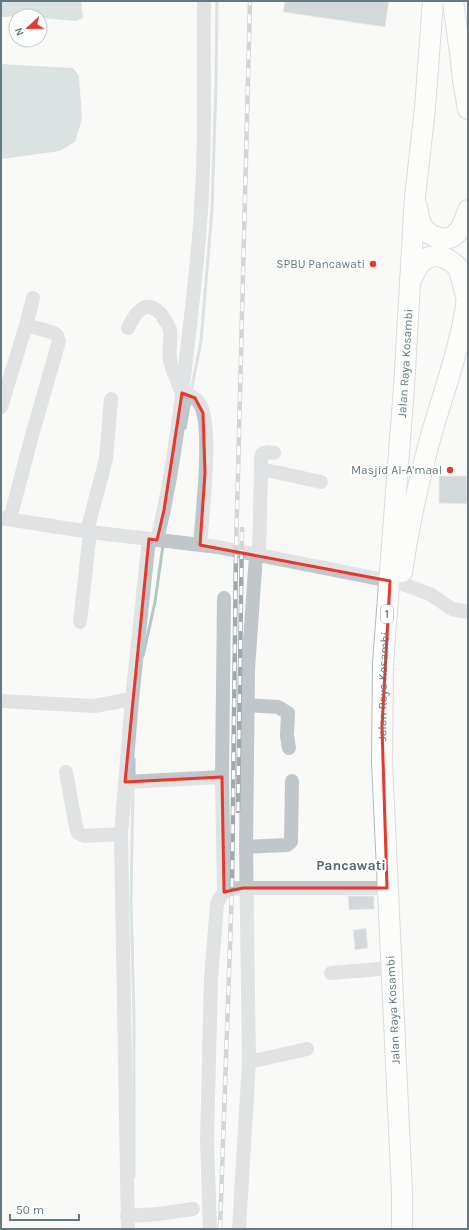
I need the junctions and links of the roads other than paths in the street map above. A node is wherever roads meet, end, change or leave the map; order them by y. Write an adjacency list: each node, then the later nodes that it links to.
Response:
1 (204, 1): 13 (street)
2 (433, 1): 5 (highway, Jalan Raya Kosambi / 1)
3 (453, 1): 4 (highway)
4 (468, 109)
5 (415, 197): 6 (highway); 7 (highway, Jalan Raya Kosambi / 1)
6 (468, 210)
7 (410, 282): 8 (highway); 26 (highway, Jalan Raya Kosambi / 1)
8 (468, 295): 26 (highway, Jalan Raya Kosambi / 1)
9 (33, 298): 10 (street)
10 (26, 324): 14 (street); 21 (street)
11 (128, 328): 12 (street)
12 (170, 341): 13 (street); 15 (street)
13 (188, 348): 15 (street)
14 (4, 390): 17 (street)
15 (188, 395): 23 (street); 24 (street)
16 (111, 399): 22 (street)
17 (1, 407)
18 (274, 453): 19 (street)
19 (261, 471): 20 (street); 25 (street)
20 (321, 482)
21 (6, 519): 22 (street)
22 (88, 531): 23 (street); 29 (street)
23 (156, 540): 24 (street); 30 (street)
24 (200, 545): 25 (street)
25 (258, 555): 26 (street); 32 (street)
26 (395, 582): 28 (street); 41 (highway, Jalan Raya Kosambi / 1); 43 (highway, Jalan Raya Kosambi / 1)
27 (224, 598): 35 (street)
28 (468, 612)
29 (80, 622)
30 (132, 699): 31 (street); 37 (street)
31 (1, 701)
32 (247, 705): 33 (street); 39 (street)
33 (289, 748)
34 (66, 772): 38 (street)
35 (222, 778): 37 (street); 42 (street)
36 (292, 781): 39 (street)
37 (132, 782): 38 (street)
38 (121, 834): 48 (street)
39 (246, 847): 40 (street)
40 (246, 888): 41 (street); 42 (street); 46 (street)
41 (387, 888): 43 (highway, Jalan Raya Kosambi / 1)
42 (224, 892): 49 (street)
43 (395, 960): 44 (street); 51 (highway, Jalan Raya Kosambi / 1); 52 (highway, Jalan Raya Kosambi / 1)
44 (332, 973)
45 (307, 1050): 46 (street)
46 (248, 1062): 50 (street)
47 (193, 1209): 48 (street)
48 (132, 1219)
49 (210, 1229)
50 (239, 1229)
51 (402, 1229)
52 (415, 1229)

